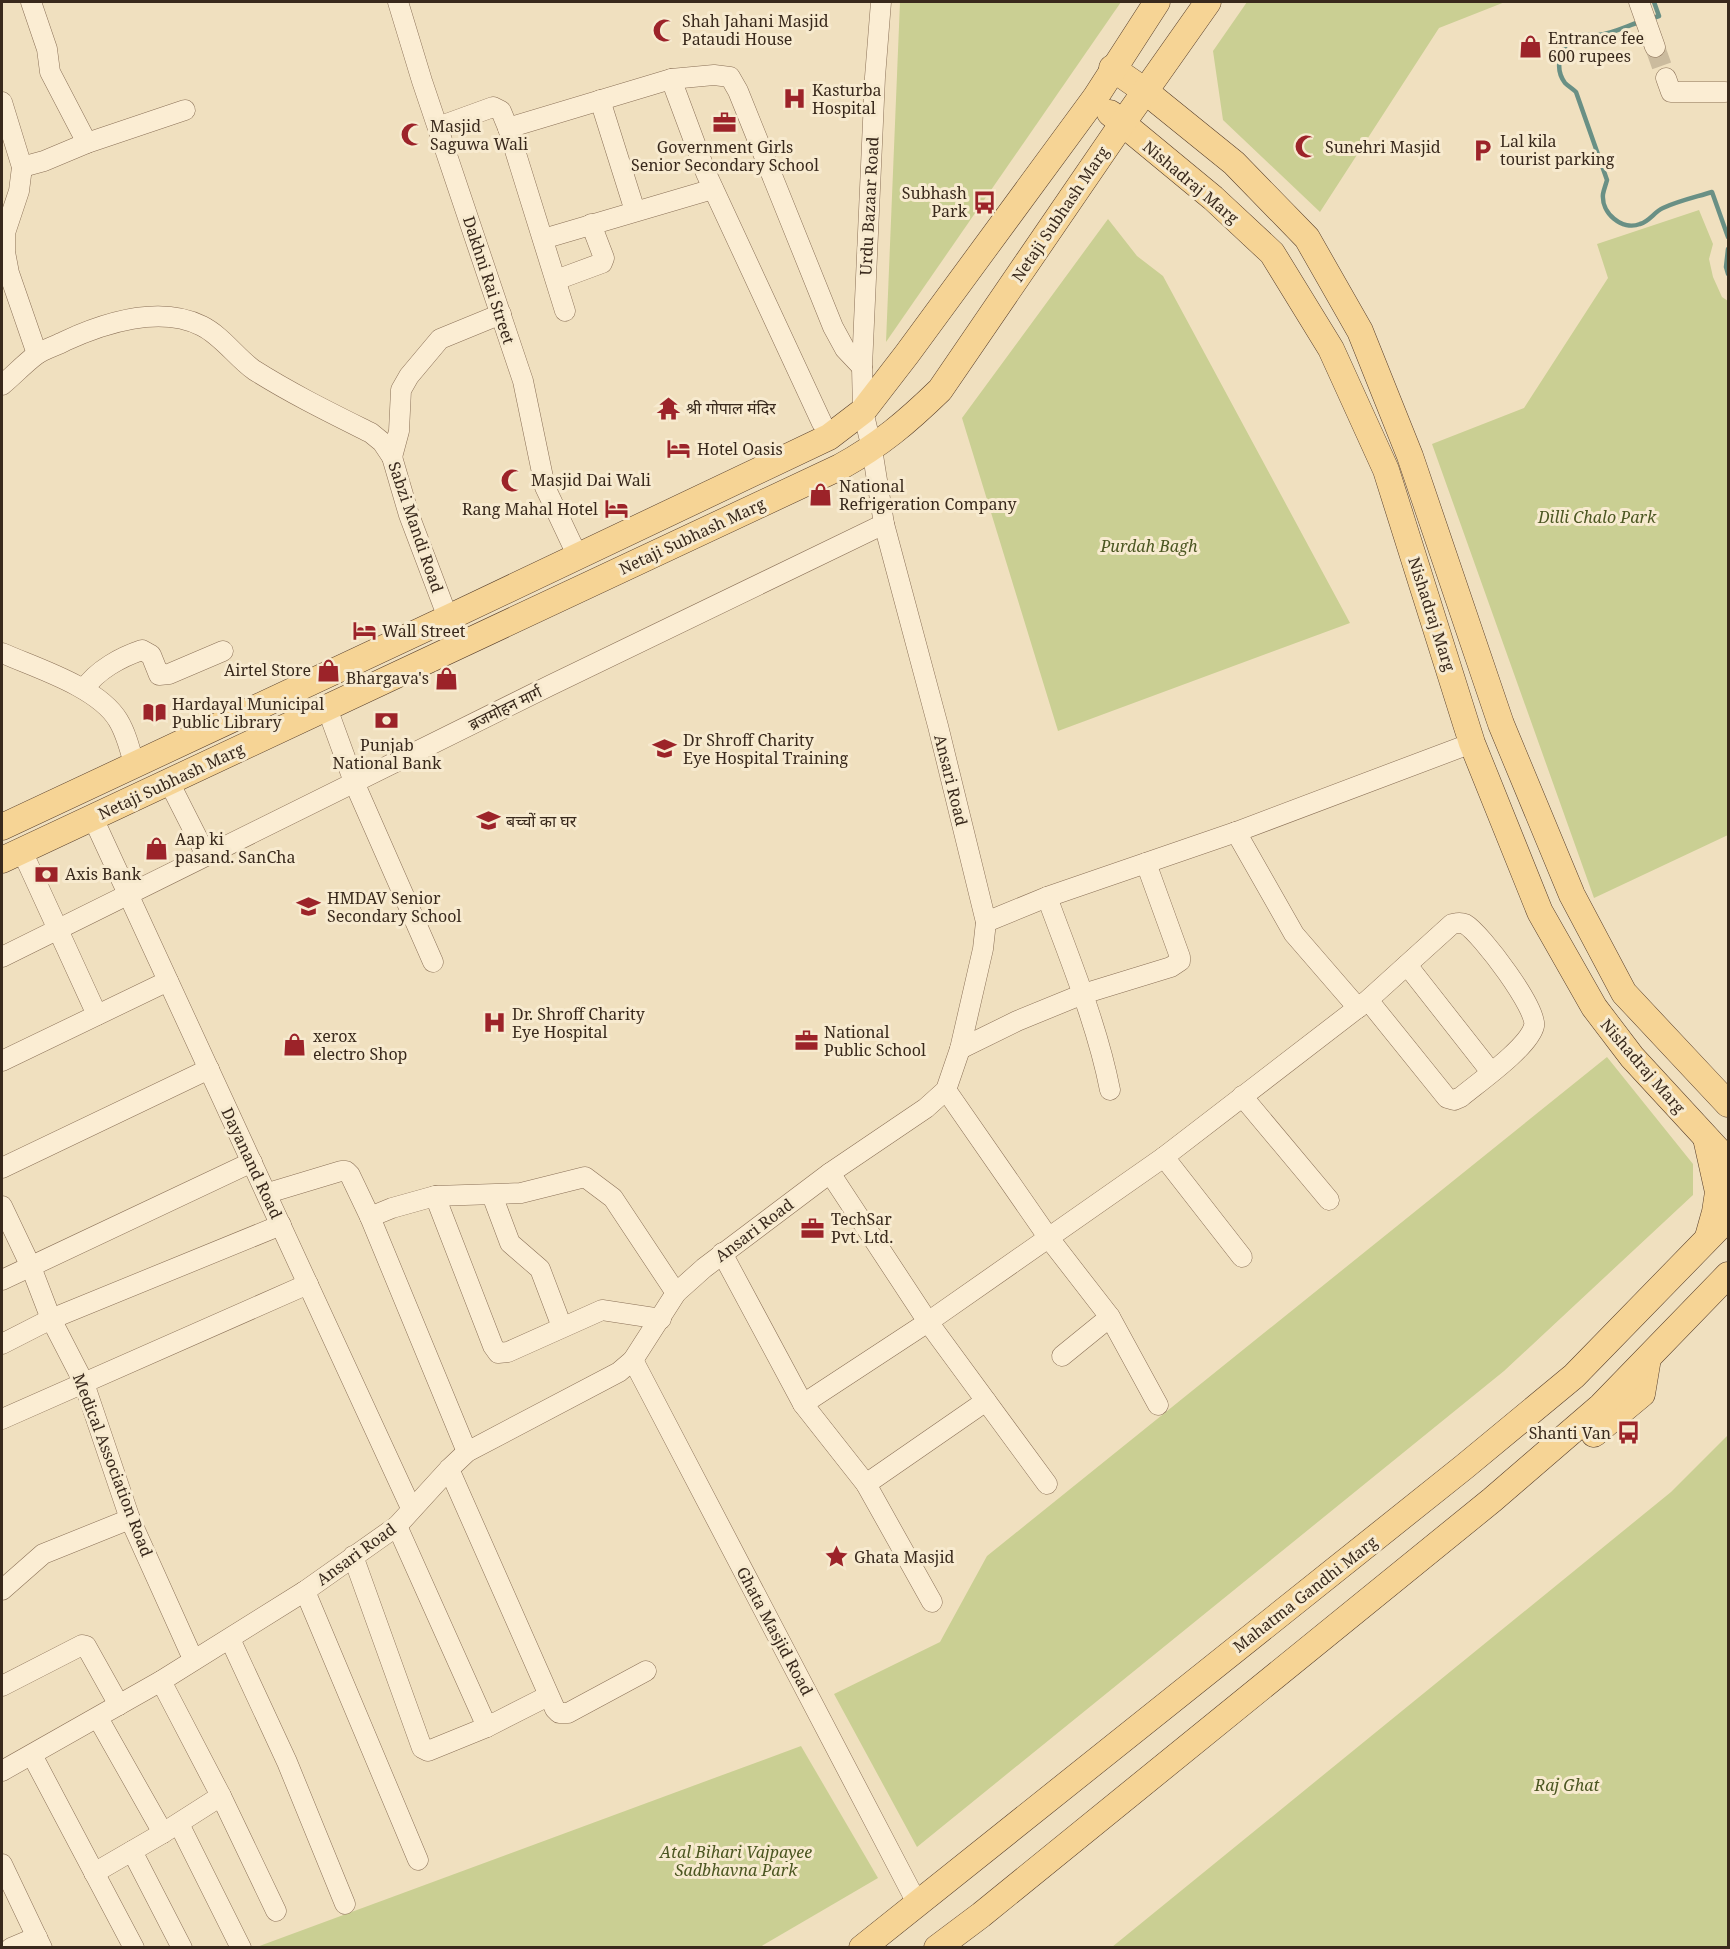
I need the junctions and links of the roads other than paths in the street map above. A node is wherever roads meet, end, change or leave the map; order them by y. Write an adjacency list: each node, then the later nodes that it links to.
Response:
1 (31, 2): 20 (street)
2 (398, 2): 18 (street, Dakhni Rai Street)
3 (881, 2): 30 (street, Urdu Bazaar Road)
4 (1157, 2): 8 (main road, Netaji Subhash Marg)
5 (1208, 2): 11 (main road, Netaji Subhash Marg)
6 (1640, 4): 7 (street)
7 (1653, 40)
8 (1112, 69): 11 (main road, Nishadraj Marg); 13 (main road, Netaji Subhash Marg)
9 (1666, 78): 12 (street)
10 (671, 80): 14 (street); 22 (street); 30 (street)
11 (1145, 91): 17 (main road, Netaji Subhash Marg); 71 (main road, Nishadraj Marg)
12 (1725, 92)
13 (1095, 98): 17 (main road, Nishadraj Marg); 32 (main road, Netaji Subhash Marg)
14 (600, 100): 19 (street); 23 (street)
15 (2, 102): 21 (street)
16 (185, 110): 20 (street)
17 (1122, 124): 34 (main road, Netaji Subhash Marg); 43 (main road, Nishadraj Marg)
18 (438, 127): 19 (street); 28 (street, Dakhni Rai Street)
19 (508, 128): 25 (street)
20 (87, 143): 21 (street)
21 (22, 167): 29 (street)
22 (713, 189): 23 (street); 33 (street)
23 (635, 211): 24 (street)
24 (591, 225): 25 (street); 26 (street)
25 (543, 239): 26 (street)
26 (556, 280): 27 (street)
27 (565, 311)
28 (501, 314): 35 (street); 37 (street, Dakhni Rai Street)
29 (37, 354): 31 (street, Sabzi Mandi Road); 35 (street, Sabzi Mandi Road)
30 (862, 367): 32 (street, Urdu Bazaar Road)
31 (2, 385)
32 (863, 411): 34 (street, Ansari Road); 37 (main road, Netaji Subhash Marg)
33 (822, 423)
34 (872, 449): 36 (street, Ansari Road); 42 (main road, Netaji Subhash Marg)
35 (392, 457): 38 (street, Sabzi Mandi Road)
36 (884, 524): 46 (street, ब्रजमोहन मार्ग); 55 (street, Ansari Road)
37 (578, 557): 38 (main road, Netaji Subhash Marg)
38 (448, 618): 44 (main road, Netaji Subhash Marg)
39 (223, 651): 41 (street)
40 (2, 653): 41 (street)
41 (84, 689): 44 (street)
42 (327, 708): 45 (main road, Netaji Subhash Marg); 46 (street)
43 (1472, 743): 49 (street); 72 (main road, Nishadraj Marg)
44 (134, 764): 48 (main road, Netaji Subhash Marg)
45 (169, 782): 47 (main road, Netaji Subhash Marg); 51 (street)
46 (354, 782): 51 (street, ब्रजमोहन मार्ग); 58 (street)
47 (93, 818): 50 (main road, Netaji Subhash Marg); 53 (street, Dayanand Road)
48 (2, 826)
49 (1236, 832): 52 (street); 62 (street)
50 (12, 855): 56 (street)
51 (206, 855): 53 (street, ब्रजमोहन मार्ग)
52 (1146, 863): 54 (street); 61 (street)
53 (128, 893): 56 (street, ब्रजमोहन मार्ग); 60 (street, Dayanand Road)
54 (1047, 897): 55 (street); 61 (street)
55 (986, 922): 64 (street, Ansari Road)
56 (58, 929): 57 (street, ब्रजमोहन मार्ग); 63 (street)
57 (2, 957)
58 (433, 962)
59 (1407, 965): 62 (street); 67 (street); 67 (street)
60 (168, 981): 63 (street); 66 (street, Dayanand Road)
61 (1083, 994): 64 (street); 69 (street)
62 (1363, 1004): 67 (street); 70 (street)
63 (97, 1015): 65 (street)
64 (960, 1049): 68 (street, Ansari Road)
65 (2, 1061)
66 (209, 1069): 75 (street, Dayanand Road); 76 (street)
67 (1491, 1072)
68 (946, 1090): 77 (street, Ansari Road); 86 (street)
69 (1110, 1090)
70 (1242, 1096): 73 (street); 81 (street)
71 (1728, 1103)
72 (1706, 1137): 74 (main road, Nishadraj Marg); 87 (main road)
73 (1164, 1157): 86 (street); 89 (street)
74 (1728, 1161)
75 (252, 1162): 78 (street, Dayanand Road); 90 (street)
76 (2, 1168)
77 (830, 1173): 88 (street, Ansari Road); 98 (street)
78 (268, 1193): 83 (street); 85 (street, Dayanand Road)
79 (492, 1195): 80 (street); 94 (street); 99 (street)
80 (435, 1196): 83 (street); 99 (street)
81 (1329, 1200)
82 (2, 1206): 90 (street, Medical Association Road)
83 (370, 1217): 108 (street)
84 (1728, 1218): 87 (main road, Mahatma Gandhi Marg)
85 (281, 1225): 93 (street, Dayanand Road); 96 (street)
86 (1048, 1237): 95 (street); 98 (street)
87 (1707, 1240): 136 (main road, Mahatma Gandhi Marg)
88 (722, 1253): 94 (street, Ansari Road); 105 (street)
89 (1242, 1257)
90 (31, 1267): 92 (street); 96 (street, Medical Association Road)
91 (1728, 1275): 145 (main road)
92 (2, 1280)
93 (308, 1284): 103 (street); 112 (street, Dayanand Road)
94 (676, 1293): 97 (street, Ansari Road)
95 (1110, 1317): 101 (street); 106 (street)
96 (51, 1319): 100 (street); 103 (street, Medical Association Road)
97 (661, 1319): 99 (street); 102 (street, Ansari Road)
98 (928, 1322): 104 (street); 105 (street)
99 (562, 1327)
100 (2, 1344)
101 (1062, 1356)
102 (633, 1360): 108 (street, Ansari Road); 136 (street, Ghata Masjid Road)
103 (84, 1383): 107 (street); 113 (street, Medical Association Road)
104 (986, 1401): 110 (street); 111 (street)
105 (803, 1404): 110 (street)
106 (1158, 1405)
107 (2, 1419)
108 (467, 1452): 109 (street, Ansari Road)
109 (449, 1468): 112 (street, Ansari Road); 124 (street)
110 (866, 1484): 118 (street)
111 (1047, 1484)
112 (411, 1508): 114 (street, Ansari Road)
113 (130, 1519): 116 (street); 120 (street, Medical Association Road)
114 (397, 1526): 115 (street, Ansari Road); 127 (street)
115 (353, 1556): 117 (street, Ansari Road); 127 (street)
116 (2, 1590)
117 (305, 1591): 119 (street, Ansari Road); 133 (street)
118 (932, 1602)
119 (230, 1639): 120 (street, Ansari Road); 137 (street)
120 (193, 1659): 122 (street, Ansari Road)
121 (646, 1671): 124 (street)
122 (161, 1681): 125 (street, Ansari Road); 130 (street)
123 (2, 1686): 125 (street)
124 (548, 1696): 127 (street)
125 (119, 1705): 126 (street, Ansari Road)
126 (98, 1718): 128 (street, Ansari Road); 131 (street)
127 (487, 1727)
128 (32, 1755): 129 (street, Ansari Road); 135 (street)
129 (2, 1771)
130 (221, 1796): 131 (street); 138 (street)
131 (171, 1828): 132 (street); 143 (street)
132 (132, 1851): 135 (street); 142 (street)
133 (418, 1860)
134 (3, 1871): 139 (street)
135 (94, 1873): 141 (street)
136 (917, 1903): 144 (main road, Mahatma Gandhi Marg)
137 (345, 1904)
138 (276, 1911)
139 (40, 1942): 140 (street)
140 (11, 1947)
141 (134, 1947)
142 (182, 1947)
143 (241, 1947)
144 (862, 1947)
145 (937, 1947)

